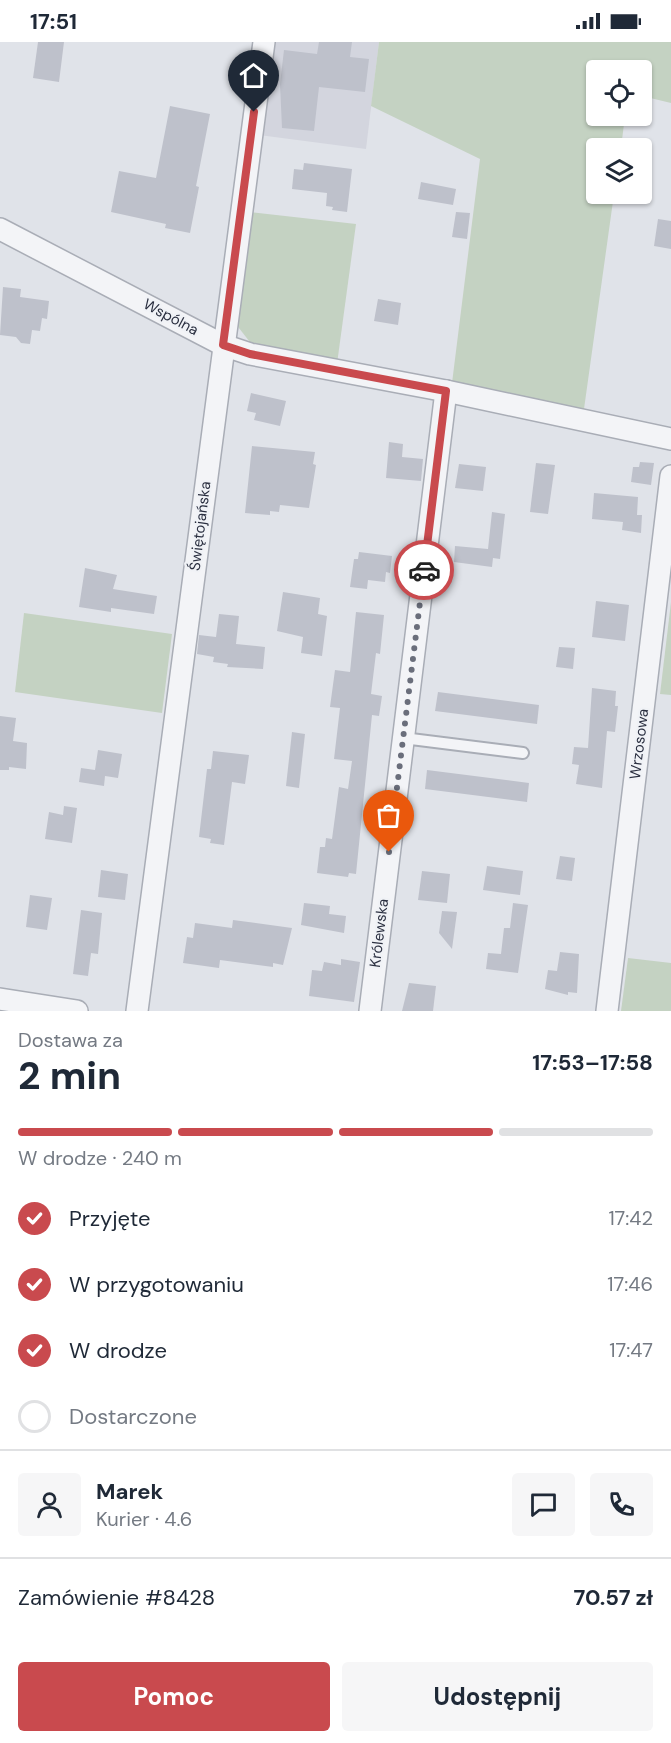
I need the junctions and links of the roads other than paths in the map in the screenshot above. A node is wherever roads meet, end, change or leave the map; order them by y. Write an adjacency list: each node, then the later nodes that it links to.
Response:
1 (264, 42): 3 (street, Świętojańska)
2 (0, 229): 3 (street, Wspólna)
3 (223, 345): 4 (street, Wspólna); 11 (street, Świętojańska)
4 (446, 391): 5 (street, Wspólna); 7 (street, Królewska)
5 (671, 439)
6 (671, 476): 13 (street, Wrzosowa)
7 (403, 738): 8 (lane); 12 (street, Królewska)
8 (523, 753)
9 (0, 999): 10 (street)
10 (77, 1011)
11 (137, 1011)
12 (370, 1011)
13 (607, 1011)

